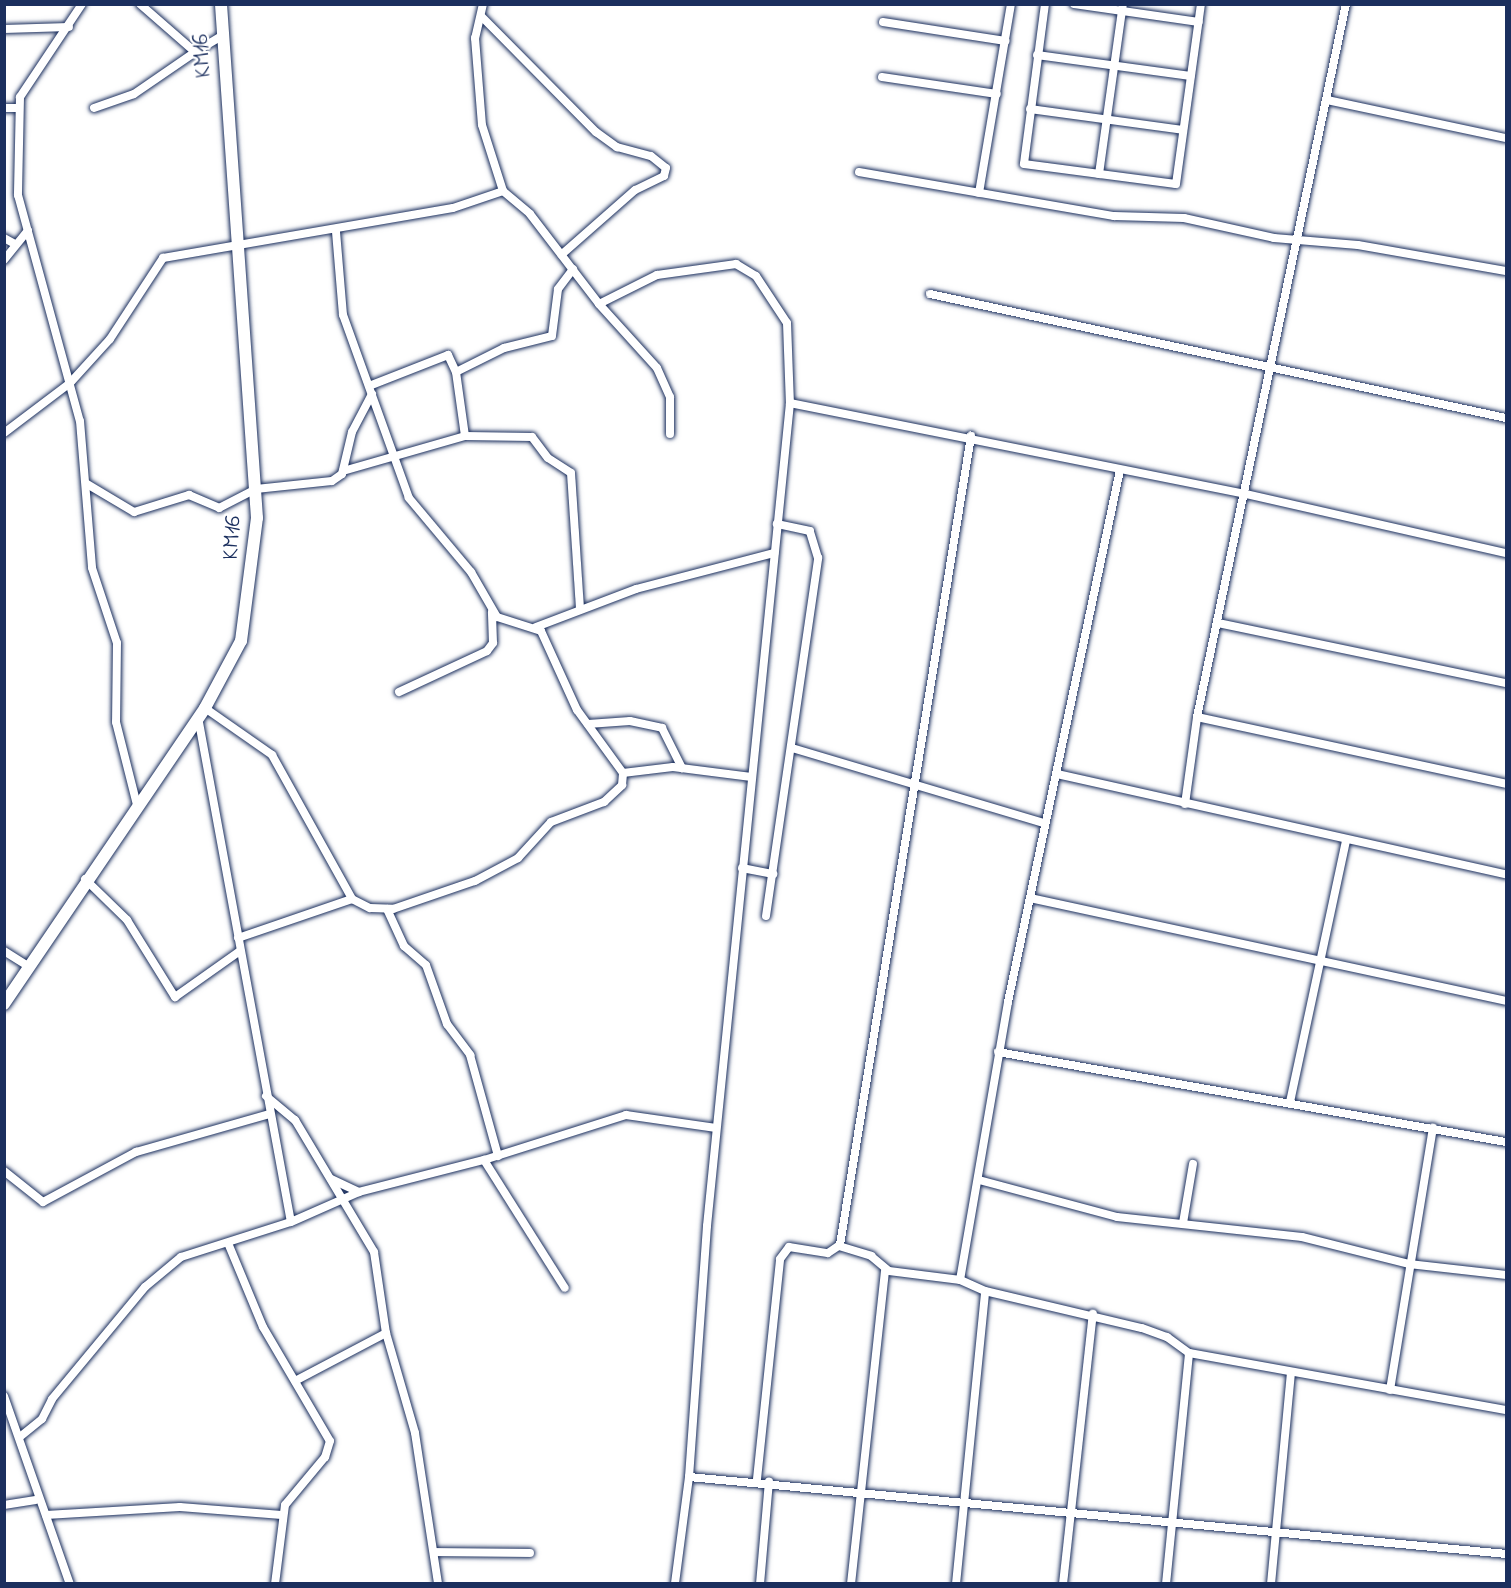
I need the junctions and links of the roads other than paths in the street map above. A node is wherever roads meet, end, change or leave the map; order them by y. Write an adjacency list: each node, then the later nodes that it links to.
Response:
1 (82, 4): 14 (street)
2 (140, 4): 18 (street)
3 (221, 4): 16 (street, KM16)
4 (483, 4): 11 (street)
5 (1011, 4): 17 (street)
6 (1045, 4): 19 (street)
7 (1074, 4): 10 (street)
8 (1201, 4): 13 (street)
9 (1346, 4): 24 (street)
10 (1123, 8): 13 (street); 20 (street)
11 (482, 17): 34 (street); 42 (street)
12 (883, 22): 17 (street)
13 (1199, 22): 21 (street)
14 (69, 27): 15 (street); 26 (street)
15 (4, 29)
16 (223, 35): 18 (street); 41 (street, KM16)
17 (1006, 41): 23 (street)
18 (195, 52): 27 (street)
19 (1037, 55): 20 (street); 28 (street)
20 (1114, 65): 21 (street); 29 (street)
21 (1191, 76): 30 (street)
22 (882, 77): 23 (street)
23 (997, 94): 35 (street)
24 (1327, 100): 31 (street); 39 (street)
25 (4, 108): 26 (street)
26 (17, 108): 36 (street)
27 (94, 108)
28 (1030, 109): 29 (street); 33 (street)
29 (1106, 120): 30 (street); 33 (street)
30 (1183, 130): 33 (street)
31 (1506, 138)
32 (859, 172): 35 (street)
33 (1099, 174)
34 (503, 191): 37 (street); 42 (street)
35 (979, 193): 39 (street)
36 (28, 230): 40 (street); 50 (street)
37 (336, 231): 41 (street); 51 (street)
38 (4, 238): 40 (street)
39 (1298, 239): 45 (street); 48 (street)
40 (15, 244): 43 (street)
41 (237, 246): 50 (street); 62 (street, KM16)
42 (561, 255): 44 (street)
43 (4, 260)
44 (573, 269): 47 (street); 49 (street)
45 (1506, 272)
46 (930, 294): 48 (street)
47 (598, 304): 52 (street); 55 (street)
48 (1274, 364): 53 (street); 63 (street)
49 (456, 372): 51 (street); 56 (street)
50 (70, 383): 54 (street); 61 (street)
51 (370, 390): 58 (street); 60 (street)
52 (790, 403): 57 (street); 64 (street)
53 (1506, 418)
54 (4, 433)
55 (670, 434)
56 (465, 436): 58 (street); 68 (street)
57 (971, 436): 59 (street); 81 (street)
58 (392, 456): 60 (street); 67 (street)
59 (1120, 470): 63 (street); 79 (street)
60 (343, 471): 62 (street)
61 (87, 484): 62 (street); 84 (street)
62 (256, 489): 73 (street, KM16)
63 (1246, 494): 66 (street); 69 (street)
64 (777, 524): 65 (street); 76 (street)
65 (774, 553): 68 (street); 80 (street)
66 (1506, 553)
67 (492, 608): 70 (street); 72 (street)
68 (580, 608): 70 (street)
69 (1218, 622): 71 (street); 74 (street)
70 (536, 627): 75 (street)
71 (1506, 683)
72 (399, 692)
73 (201, 713): 84 (street, KM16); 92 (street); 95 (street)
74 (1197, 717): 82 (street); 83 (street)
75 (588, 724): 77 (street); 78 (street)
76 (792, 748): 81 (street); 88 (street)
77 (682, 768): 78 (street); 80 (street)
78 (623, 773): 93 (street)
79 (1057, 774): 83 (street); 85 (street)
80 (751, 777): 87 (street)
81 (915, 782): 85 (street); 120 (street)
82 (1506, 784)
83 (1185, 804): 86 (street)
84 (137, 805): 90 (street, KM16)
85 (1044, 823): 91 (street)
86 (1346, 840): 89 (street); 98 (street)
87 (742, 868): 88 (street); 106 (street)
88 (774, 874): 94 (street)
89 (1506, 874)
90 (85, 879): 97 (street); 99 (street, KM16)
91 (1030, 898): 98 (street); 102 (street)
92 (352, 899): 93 (street); 95 (street)
93 (387, 909): 109 (street)
94 (766, 916)
95 (238, 938): 97 (street)
96 (4, 951): 99 (street)
97 (240, 951): 103 (street)
98 (1319, 964): 100 (street); 104 (street)
99 (28, 966): 101 (street, KM16)
100 (1506, 1001)
101 (4, 1004)
102 (999, 1052): 104 (street); 114 (street)
103 (266, 1096): 105 (street); 113 (street)
104 (1290, 1102): 107 (street)
105 (268, 1114): 112 (street); 117 (street)
106 (716, 1128): 109 (street); 136 (street)
107 (1433, 1128): 108 (street); 121 (street)
108 (1506, 1142)
109 (498, 1156): 110 (street)
110 (484, 1160): 115 (street); 125 (street)
111 (1193, 1164): 118 (street)
112 (4, 1171)
113 (331, 1179): 115 (street); 116 (street)
114 (979, 1180): 118 (street); 124 (street)
115 (359, 1192): 116 (street)
116 (342, 1202): 117 (street); 128 (street)
117 (291, 1222): 119 (street)
118 (1184, 1224): 121 (street)
119 (228, 1243): 131 (street); 135 (street)
120 (839, 1246): 122 (street); 137 (street)
121 (1409, 1264): 123 (street); 132 (street)
122 (885, 1269): 124 (street); 139 (street)
123 (1506, 1275)
124 (960, 1280): 126 (street)
125 (564, 1288)
126 (985, 1291): 127 (street); 141 (street)
127 (1093, 1314): 129 (street); 143 (street)
128 (386, 1333): 131 (street); 148 (street)
129 (1189, 1353): 130 (street); 146 (street)
130 (1291, 1373): 132 (street); 147 (street)
131 (295, 1381): 145 (street)
132 (1390, 1390): 134 (street)
133 (4, 1396): 135 (street)
134 (1506, 1410)
135 (21, 1436): 140 (street)
136 (689, 1477): 137 (street); 154 (street)
137 (757, 1479): 138 (street)
138 (769, 1481): 139 (street); 155 (street)
139 (860, 1491): 141 (street); 156 (street)
140 (36, 1500): 142 (street); 144 (street)
141 (962, 1503): 143 (street); 157 (street)
142 (4, 1506)
143 (1069, 1512): 146 (street); 158 (street)
144 (46, 1515): 145 (street); 151 (street)
145 (282, 1515): 152 (street)
146 (1173, 1522): 147 (street); 159 (street)
147 (1276, 1531): 150 (street); 160 (street)
148 (434, 1552): 149 (street); 153 (street)
149 (530, 1554)
150 (1506, 1554)
151 (69, 1584)
152 (274, 1584)
153 (438, 1584)
154 (675, 1584)
155 (760, 1584)
156 (851, 1584)
157 (956, 1584)
158 (1063, 1584)
159 (1166, 1584)
160 (1271, 1584)

